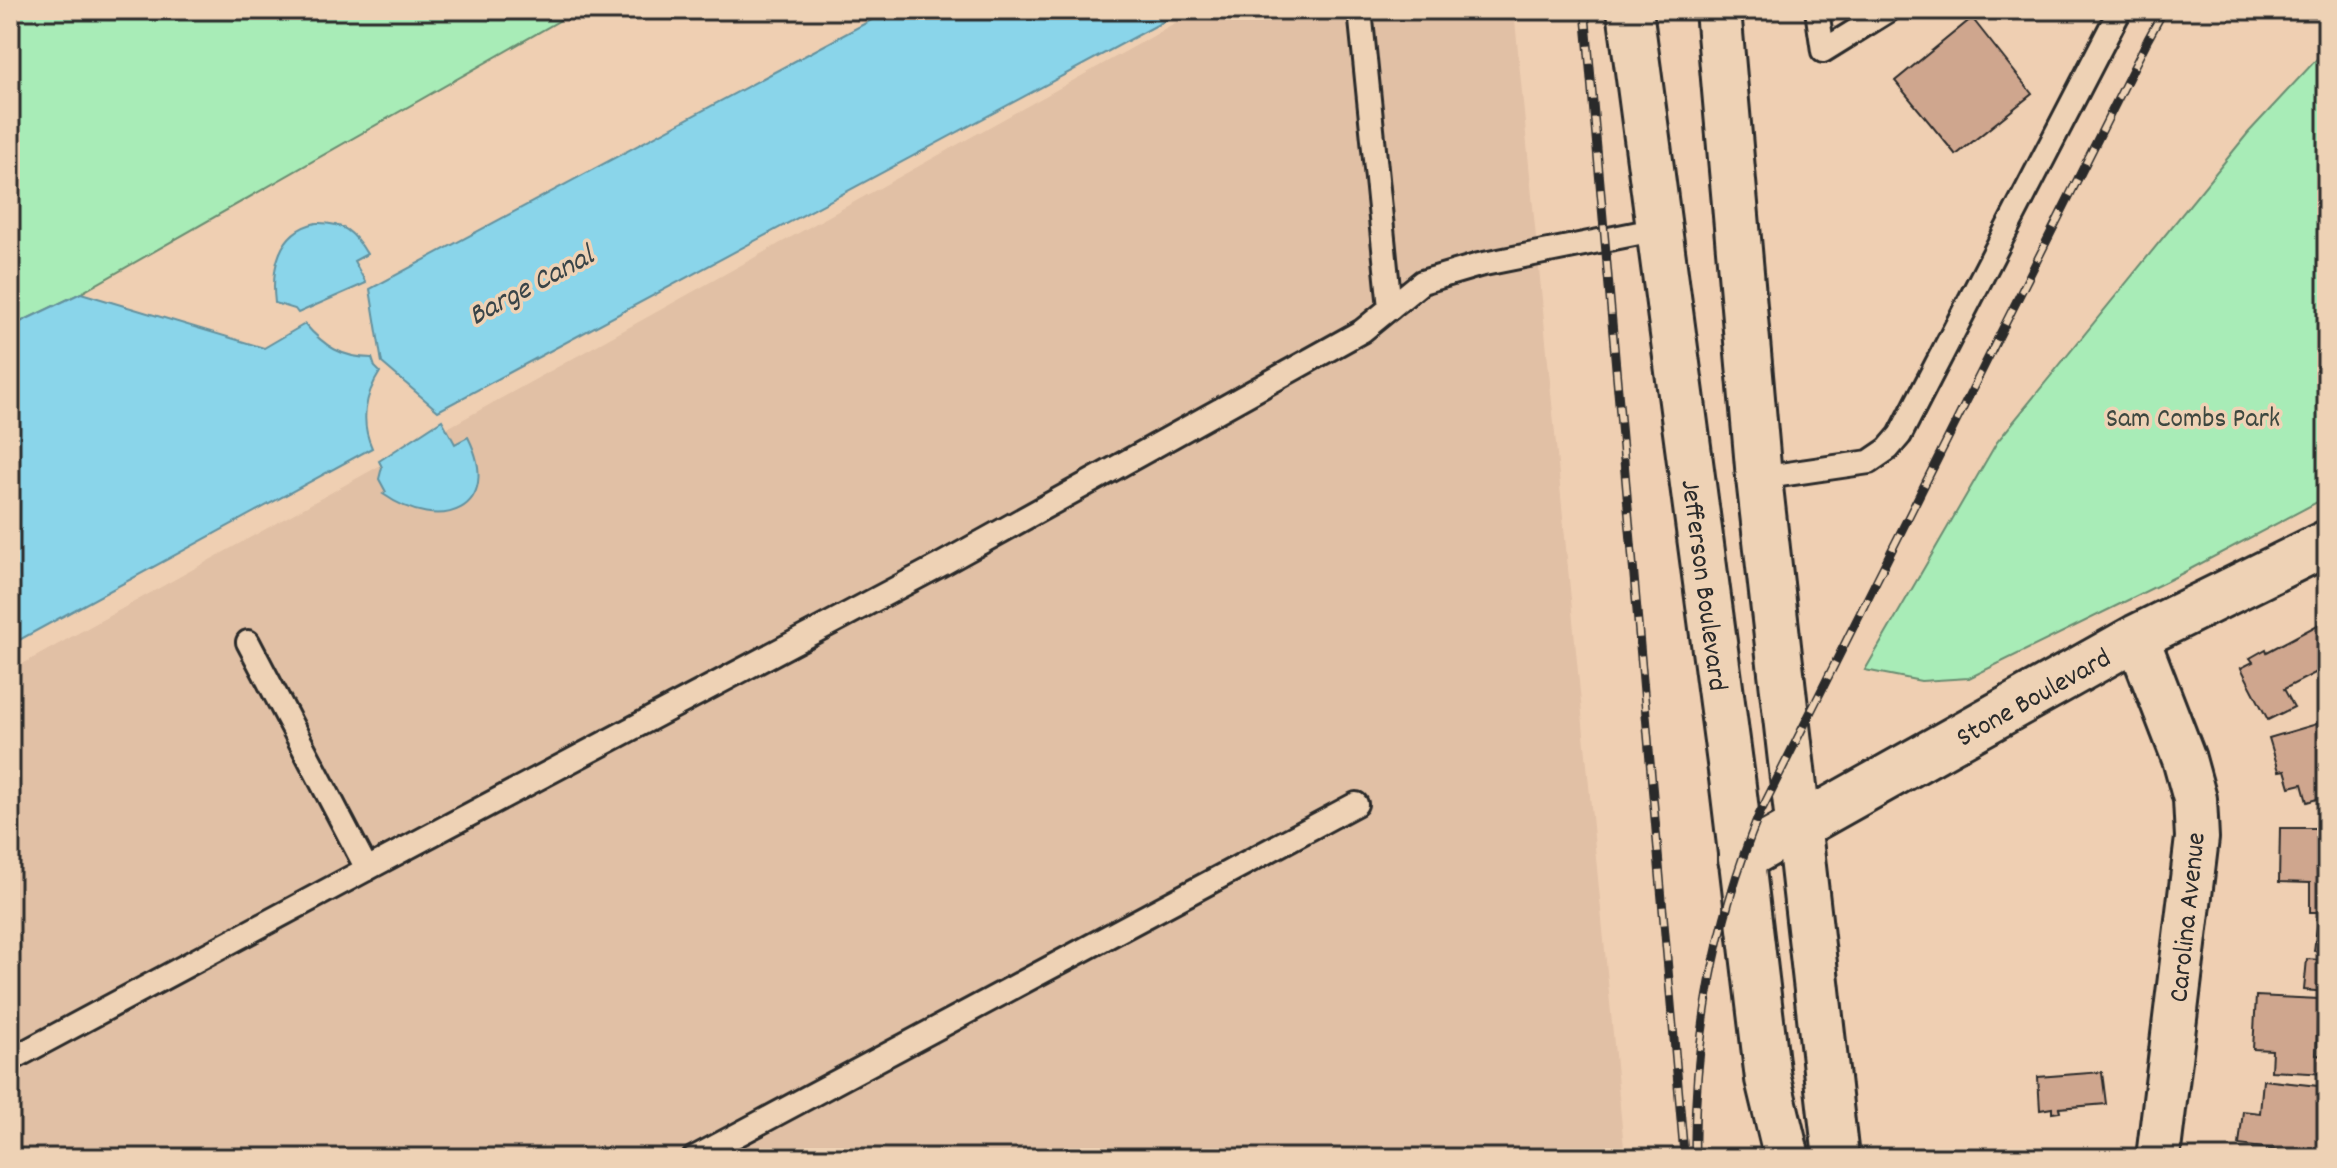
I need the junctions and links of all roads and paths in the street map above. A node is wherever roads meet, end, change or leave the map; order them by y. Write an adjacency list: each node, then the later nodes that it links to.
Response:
1 (1360, 10): 8 (lane)
2 (1630, 10): 7 (main road, Jefferson Boulevard)
3 (1718, 10): 9 (main road)
4 (1817, 10): 5 (lane)
5 (1889, 10)
6 (2120, 10): 9 (lane)
7 (1659, 229): 8 (lane); 15 (main road, Jefferson Boulevard)
8 (1390, 308): 16 (lane)
9 (1759, 478): 14 (main road)
10 (2327, 543): 11 (main road, Stone Boulevard)
11 (2137, 637): 14 (main road, Stone Boulevard); 21 (street, Carolina Avenue)
12 (248, 642): 16 (lane)
13 (1356, 804): 18 (lane)
14 (1797, 825): 15 (main road, Stone Boulevard); 20 (main road)
15 (1741, 859): 19 (main road, Jefferson Boulevard)
16 (367, 869): 17 (lane)
17 (10, 1060)
18 (694, 1158)
19 (1787, 1158)
20 (1836, 1158)
21 (2158, 1158)

